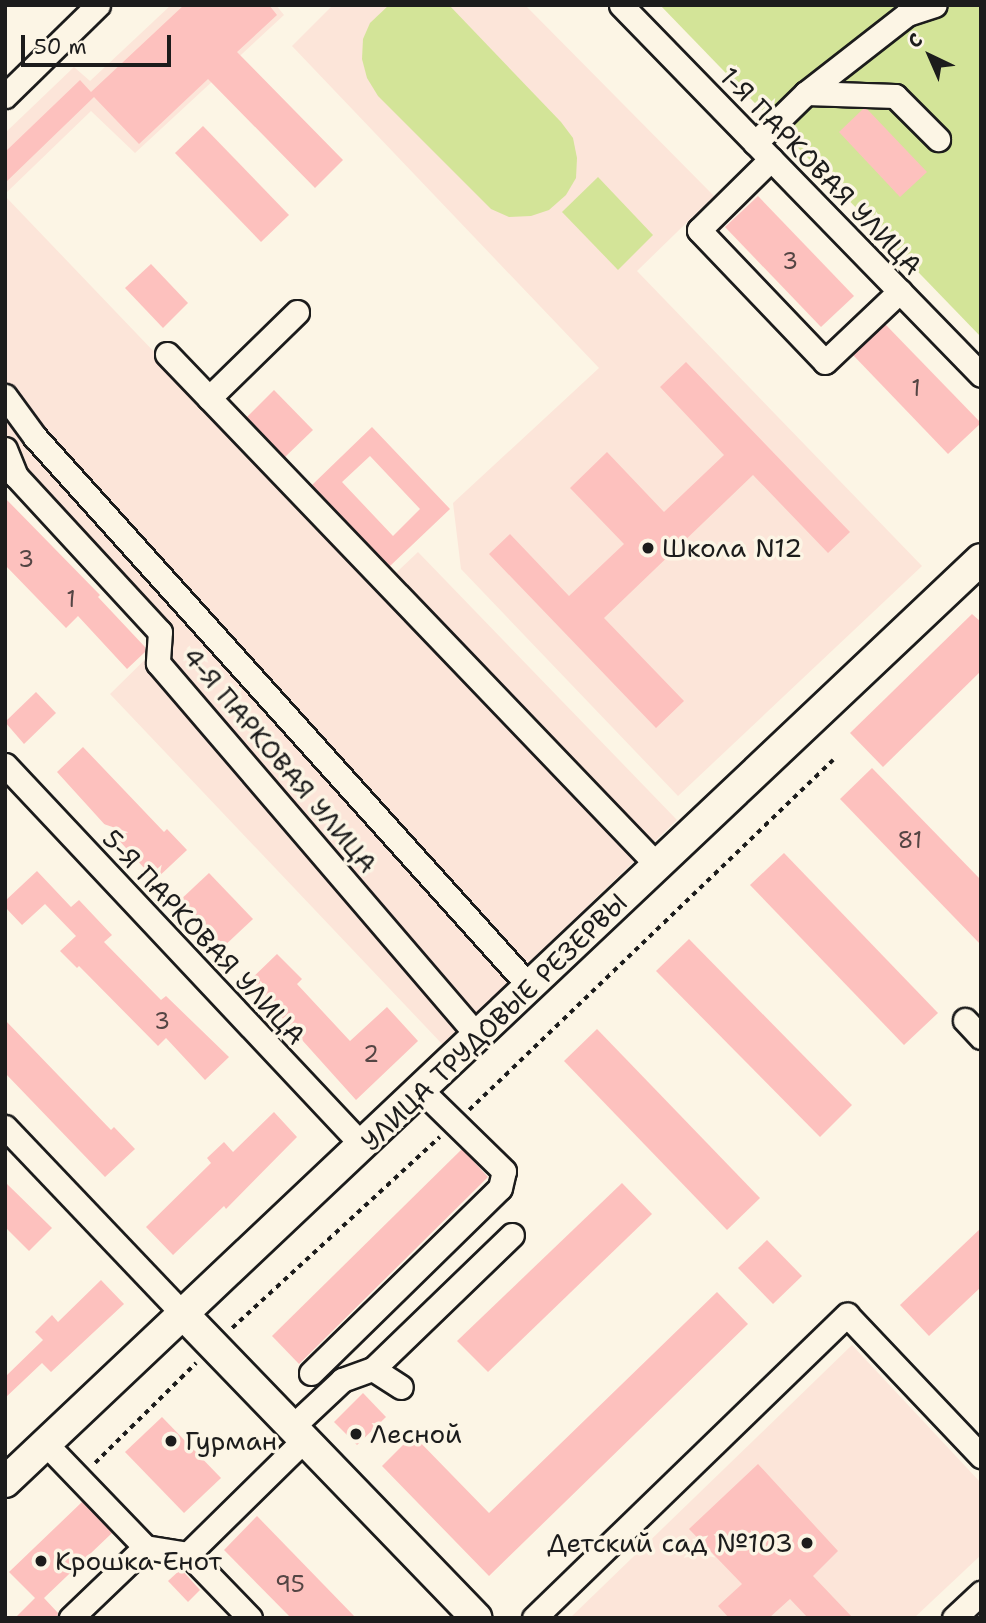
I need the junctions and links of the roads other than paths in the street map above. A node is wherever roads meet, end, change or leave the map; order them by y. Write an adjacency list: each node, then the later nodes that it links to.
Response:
1 (98, 5): 4 (street)
2 (621, 5): 7 (street, 1-Я ПАРКОВАЯ УЛИЦА)
3 (935, 5): 5 (street)
4 (10, 82)
5 (806, 93): 6 (street); 7 (street)
6 (938, 139)
7 (763, 151): 8 (street, 1-Я ПАРКОВАЯ УЛИЦА); 8 (street)
8 (900, 291): 11 (street, 1-Я ПАРКОВАЯ УЛИЦА)
9 (297, 312): 13 (street)
10 (167, 354): 13 (street)
11 (981, 375)
12 (5, 396): 18 (street)
13 (209, 398): 17 (street)
14 (5, 449): 19 (street, 4-Я ПАРКОВАЯ УЛИЦА)
15 (981, 559): 17 (main road, УЛИЦА ТРУДОВЫЕ РЕЗЕРВЫ)
16 (5, 765): 22 (street, 5-Я ПАРКОВАЯ УЛИЦА)
17 (658, 866): 18 (main road, УЛИЦА ТРУДОВЫЕ РЕЗЕРВЫ)
18 (531, 988): 19 (main road, УЛИЦА ТРУДОВЫЕ РЕЗЕРВЫ)
19 (479, 1037): 20 (main road, УЛИЦА ТРУДОВЫЕ РЕЗЕРВЫ)
20 (422, 1091): 22 (main road, УЛИЦА ТРУДОВЫЕ РЕЗЕРВЫ); 26 (street)
21 (5, 1127): 24 (street)
22 (363, 1146): 24 (main road, УЛИЦА ТРУДОВЫЕ РЕЗЕРВЫ)
23 (512, 1235): 25 (street)
24 (184, 1315): 28 (main road); 29 (main road, УЛИЦА ТРУДОВЫЕ РЕЗЕРВЫ)
25 (373, 1369): 27 (street); 28 (street)
26 (311, 1373)
27 (401, 1387)
28 (298, 1433): 33 (street); 37 (main road)
29 (46, 1444): 31 (main road, УЛИЦА ТРУДОВЫЕ РЕЗЕРВЫ); 32 (street)
30 (981, 1455): 38 (street)
31 (10, 1469)
32 (145, 1547): 33 (street); 35 (street)
33 (188, 1554): 36 (street)
34 (981, 1593): 39 (street)
35 (71, 1618)
36 (250, 1618)
37 (477, 1618)
38 (534, 1618)
39 (954, 1618)

